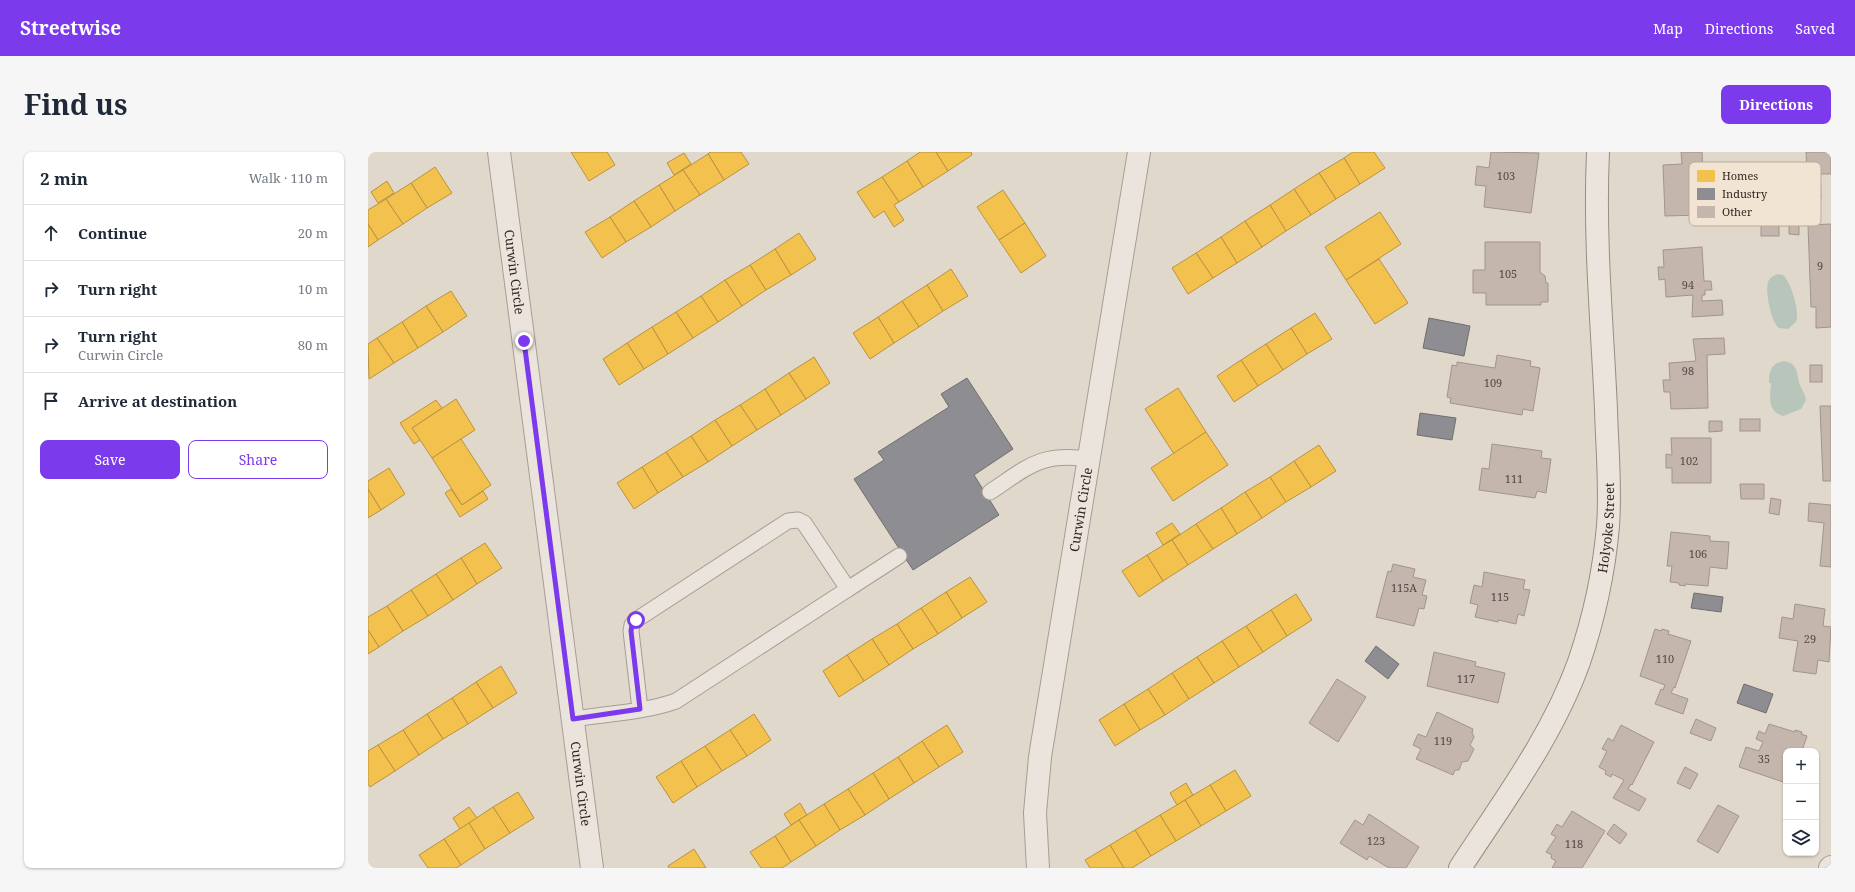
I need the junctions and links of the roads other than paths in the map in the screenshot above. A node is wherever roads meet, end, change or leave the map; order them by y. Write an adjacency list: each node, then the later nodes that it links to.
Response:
1 (499, 152): 9 (street, Curwin Circle)
2 (1139, 152): 4 (street, Curwin Circle)
3 (1598, 152): 12 (street, Holyoke Street)
4 (1089, 459): 5 (lane); 11 (street, Curwin Circle)
5 (990, 492)
6 (899, 556): 7 (lane)
7 (848, 589): 8 (lane); 8 (lane)
8 (640, 709): 9 (lane)
9 (573, 719): 10 (street, Curwin Circle)
10 (592, 868)
11 (1038, 868)
12 (1460, 868)

